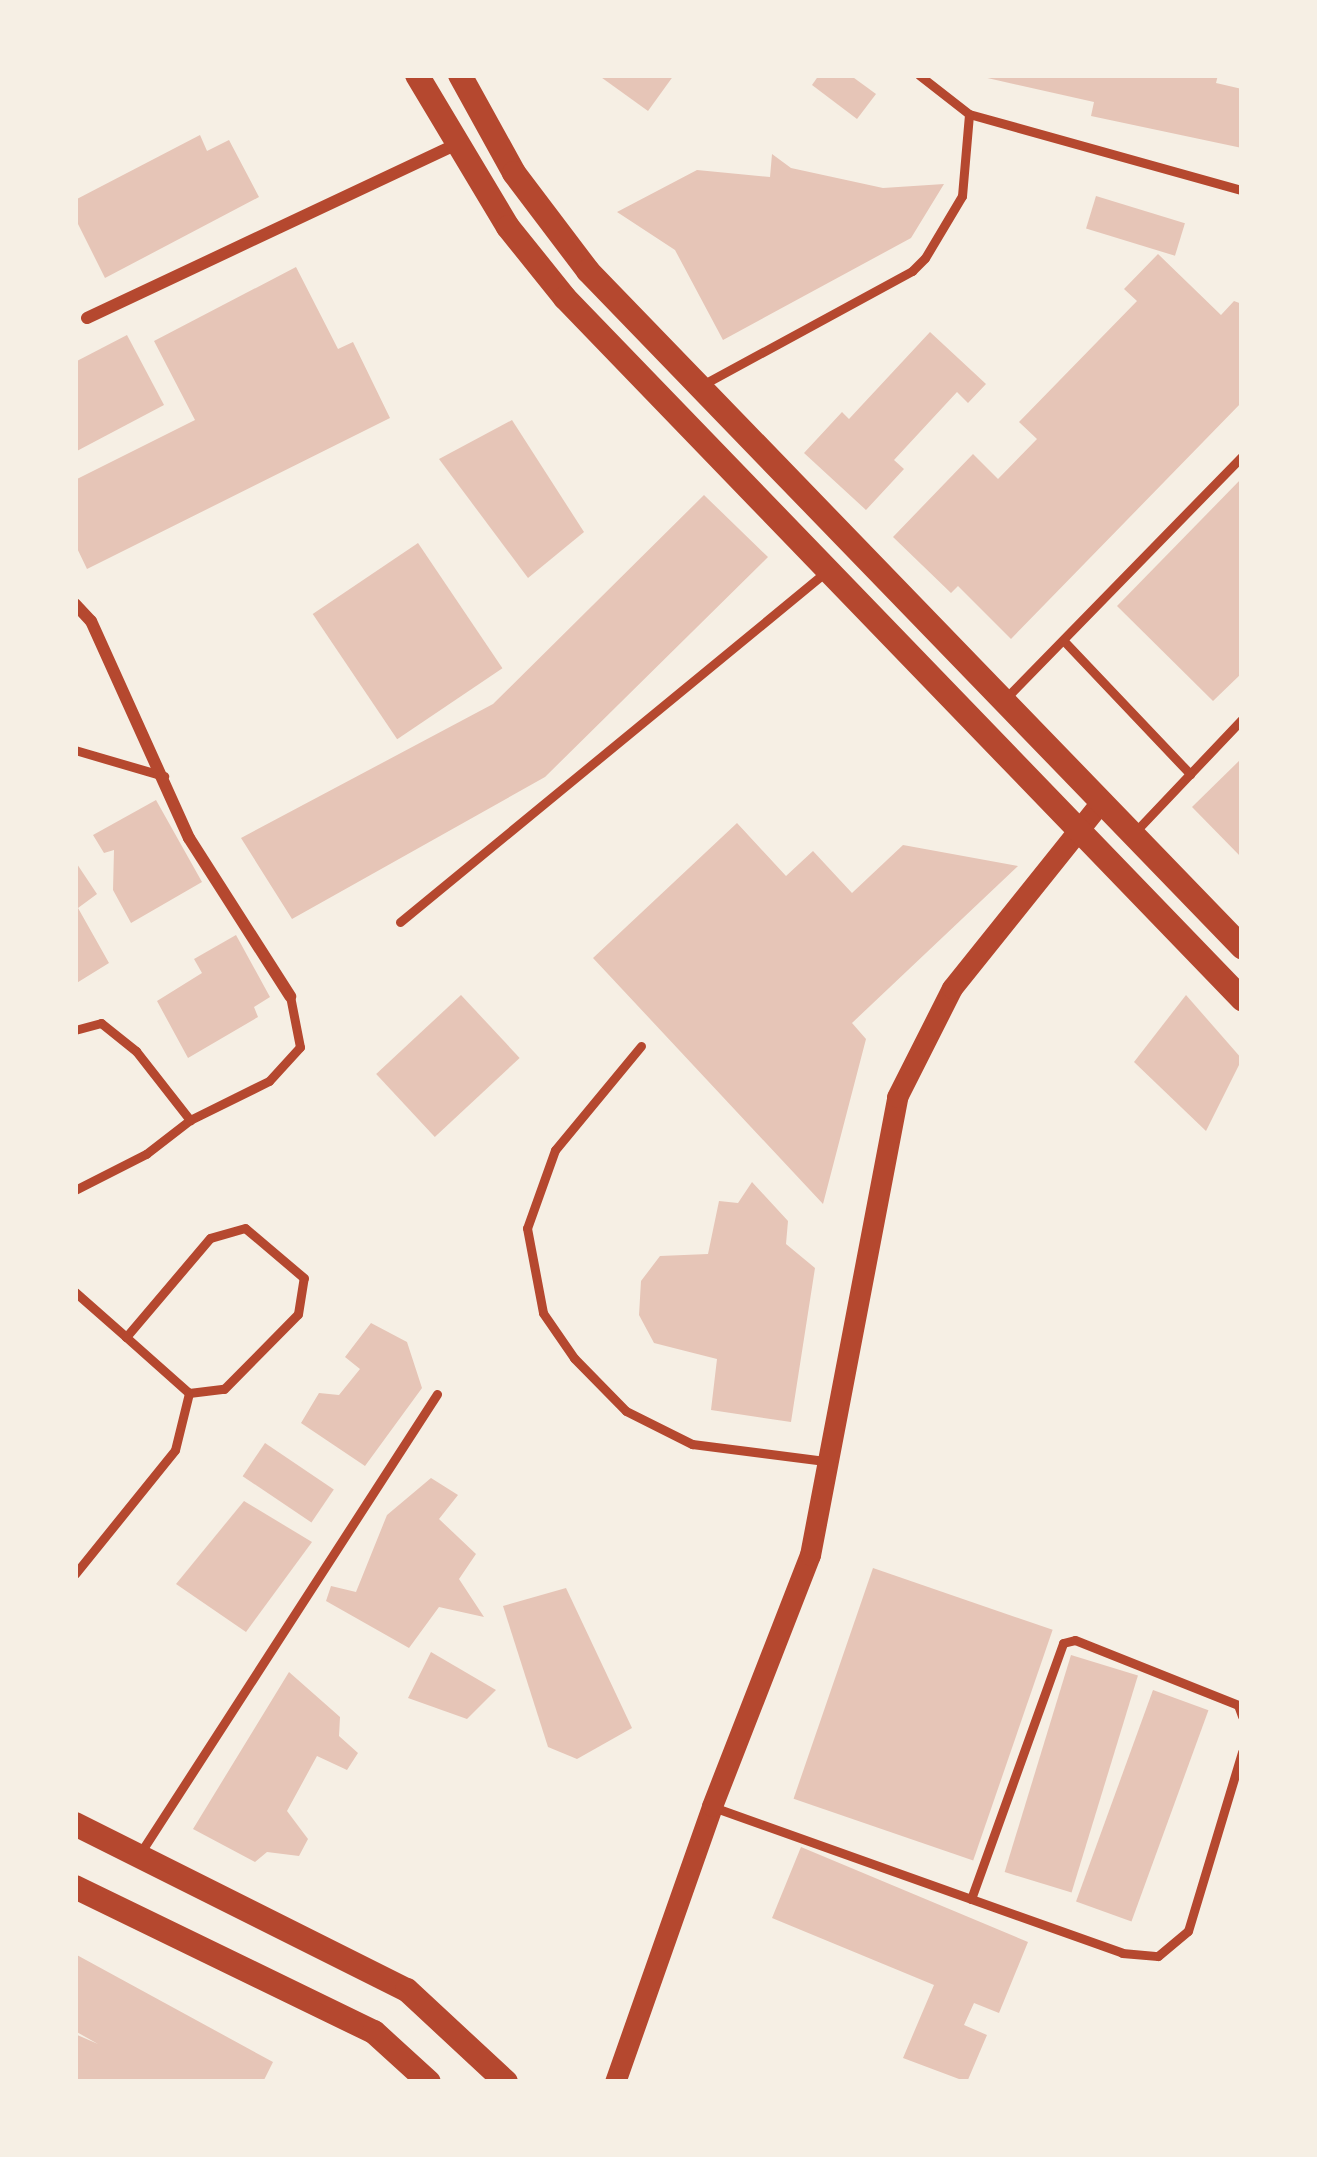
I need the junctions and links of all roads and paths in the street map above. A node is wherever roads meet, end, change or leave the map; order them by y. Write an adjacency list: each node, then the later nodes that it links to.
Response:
1 (417, 75): 5 (main road)
2 (460, 75): 8 (main road)
3 (919, 75): 4 (lane)
4 (969, 114): 6 (lane); 8 (lane)
5 (454, 146): 7 (street); 10 (main road)
6 (1242, 190)
7 (87, 318)
8 (697, 388): 13 (main road)
9 (1242, 456): 12 (lane)
10 (827, 571): 19 (main road); 21 (lane)
11 (75, 604): 17 (street)
12 (1063, 640): 13 (lane); 16 (lane)
13 (1002, 703): 18 (main road)
14 (1242, 719): 16 (lane)
15 (75, 750): 17 (lane)
16 (1190, 774): 20 (lane)
17 (164, 776): 23 (street)
18 (1100, 803): 19 (street); 20 (main road)
19 (1076, 831): 24 (main road); 33 (street)
20 (1132, 836): 22 (main road)
21 (400, 922)
22 (1242, 947)
23 (290, 996): 27 (lane)
24 (1242, 999)
25 (75, 1030): 27 (lane)
26 (641, 1046): 33 (lane)
27 (190, 1120): 28 (lane)
28 (75, 1190)
29 (75, 1292): 30 (lane)
30 (126, 1337): 31 (lane); 31 (lane)
31 (188, 1393): 34 (lane)
32 (437, 1394): 39 (lane)
33 (825, 1461): 37 (street)
34 (75, 1574)
35 (1242, 1716): 41 (lane)
36 (1242, 1752): 41 (lane)
37 (712, 1806): 41 (lane); 44 (street)
38 (75, 1824): 39 (main road)
39 (139, 1856): 43 (main road)
40 (75, 1887): 42 (main road)
41 (971, 1899)
42 (429, 2082)
43 (506, 2082)
44 (615, 2082)

